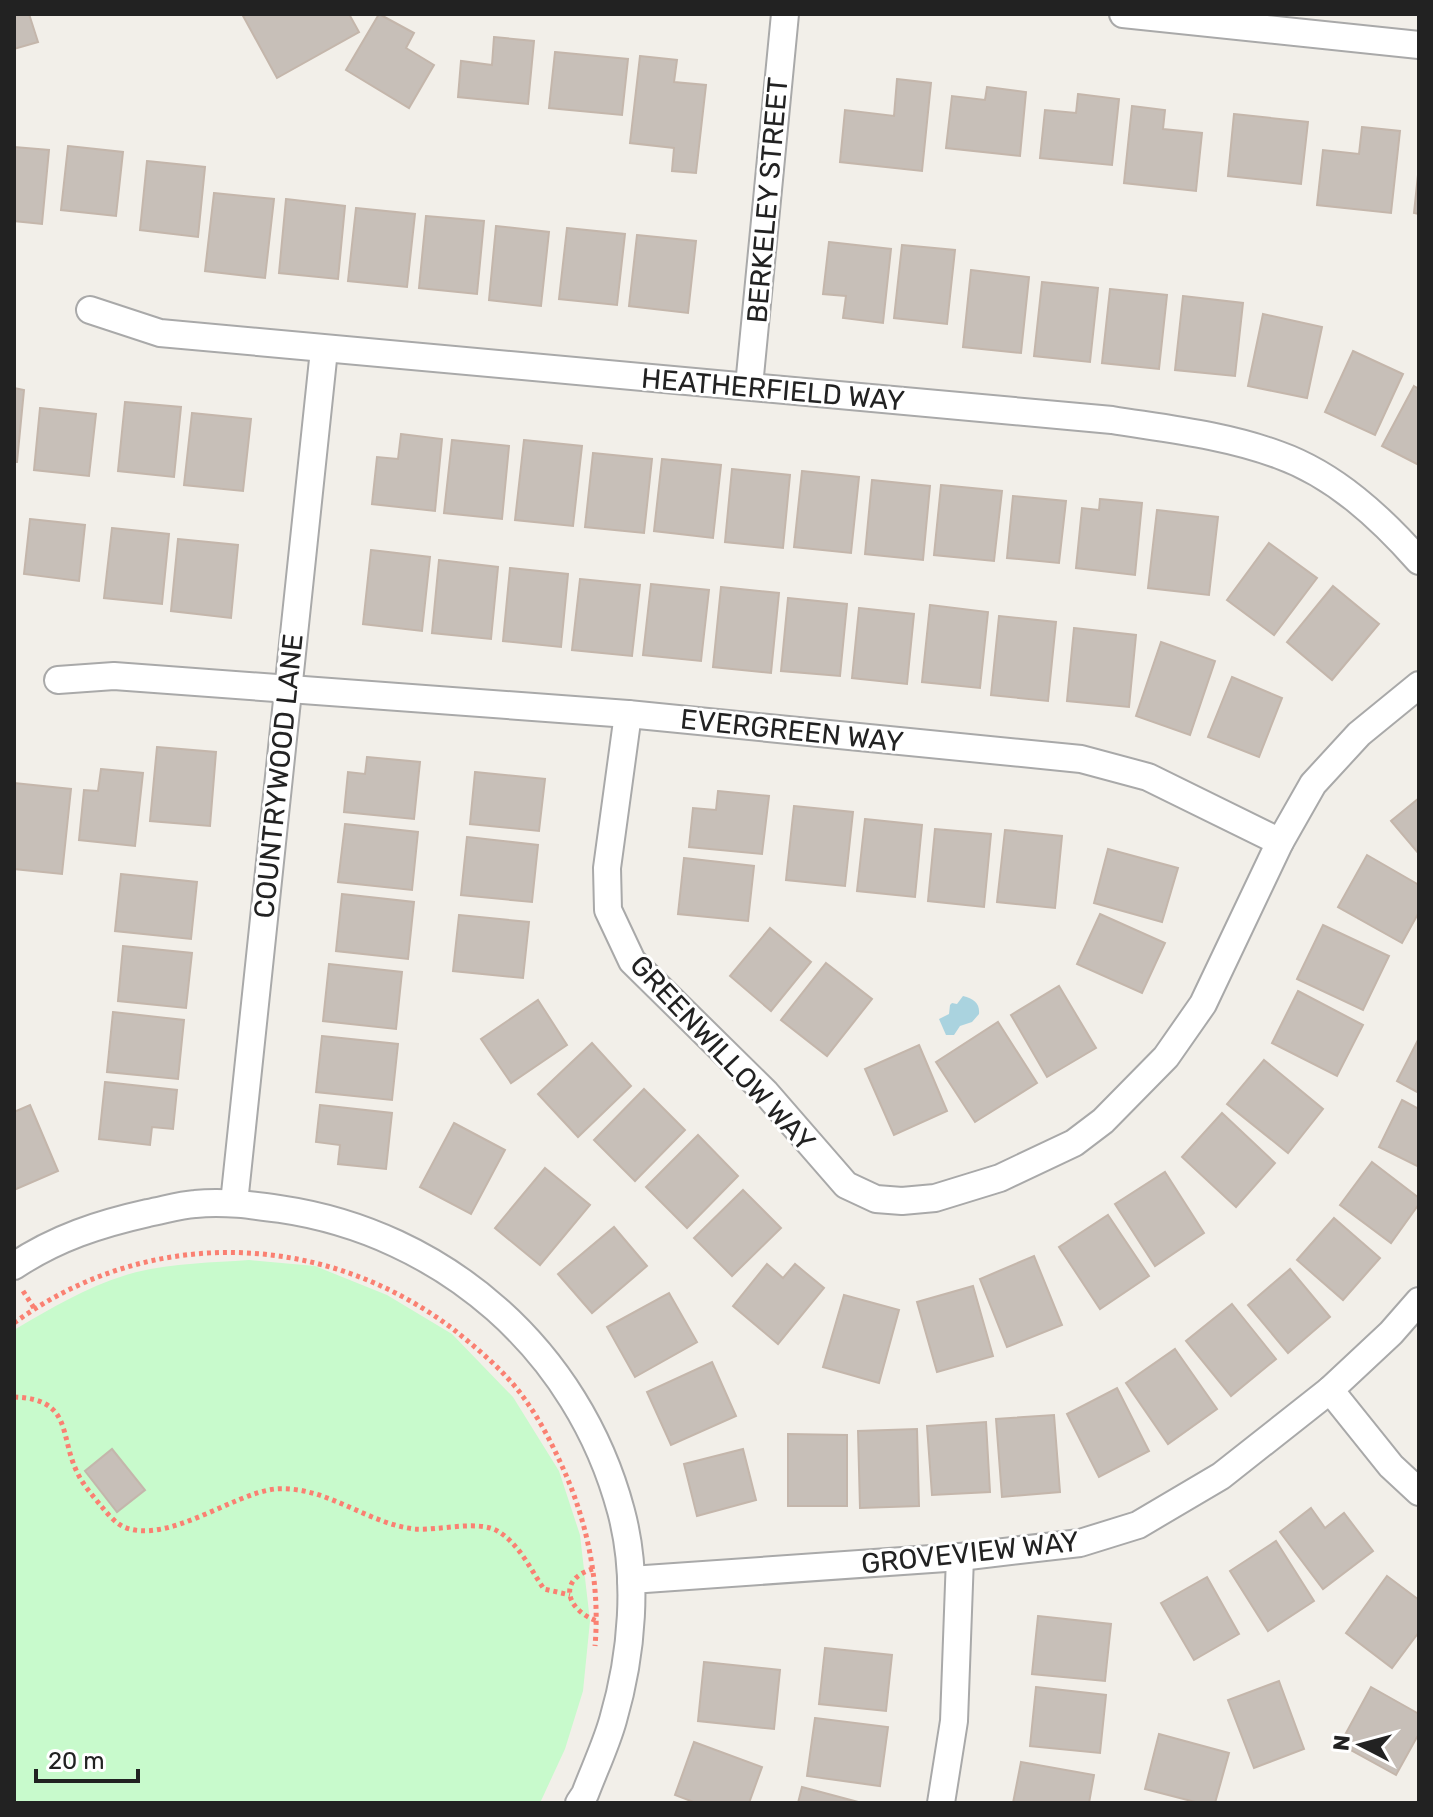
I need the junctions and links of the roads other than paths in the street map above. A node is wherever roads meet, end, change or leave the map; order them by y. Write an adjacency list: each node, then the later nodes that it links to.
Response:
1 (785, 14): 7 (street, BERKELEY STREET)
2 (1123, 14): 3 (street)
3 (1239, 20): 4 (street)
4 (1419, 45)
5 (90, 310): 6 (street, HEATHERFIELD WAY)
6 (324, 350): 7 (street, HEATHERFIELD WAY); 11 (street, COUNTRYWOOD LANE)
7 (749, 386): 8 (street, HEATHERFIELD WAY)
8 (1419, 561)
9 (58, 680): 11 (street, EVERGREEN WAY)
10 (1419, 685): 13 (street, GREENWILLOW WAY)
11 (287, 688): 12 (street, EVERGREEN WAY); 14 (street, COUNTRYWOOD LANE)
12 (628, 714): 13 (street, EVERGREEN WAY); 13 (street, GREENWILLOW WAY)
13 (1280, 842)
14 (234, 1203): 15 (street); 20 (street)
15 (14, 1266)
16 (1419, 1301): 17 (street, GROVEVIEW WAY)
17 (1330, 1390): 18 (street); 19 (street, GROVEVIEW WAY)
18 (1419, 1492)
19 (960, 1557): 20 (street, GROVEVIEW WAY); 22 (street)
20 (631, 1580): 21 (street)
21 (579, 1803)
22 (941, 1803)

